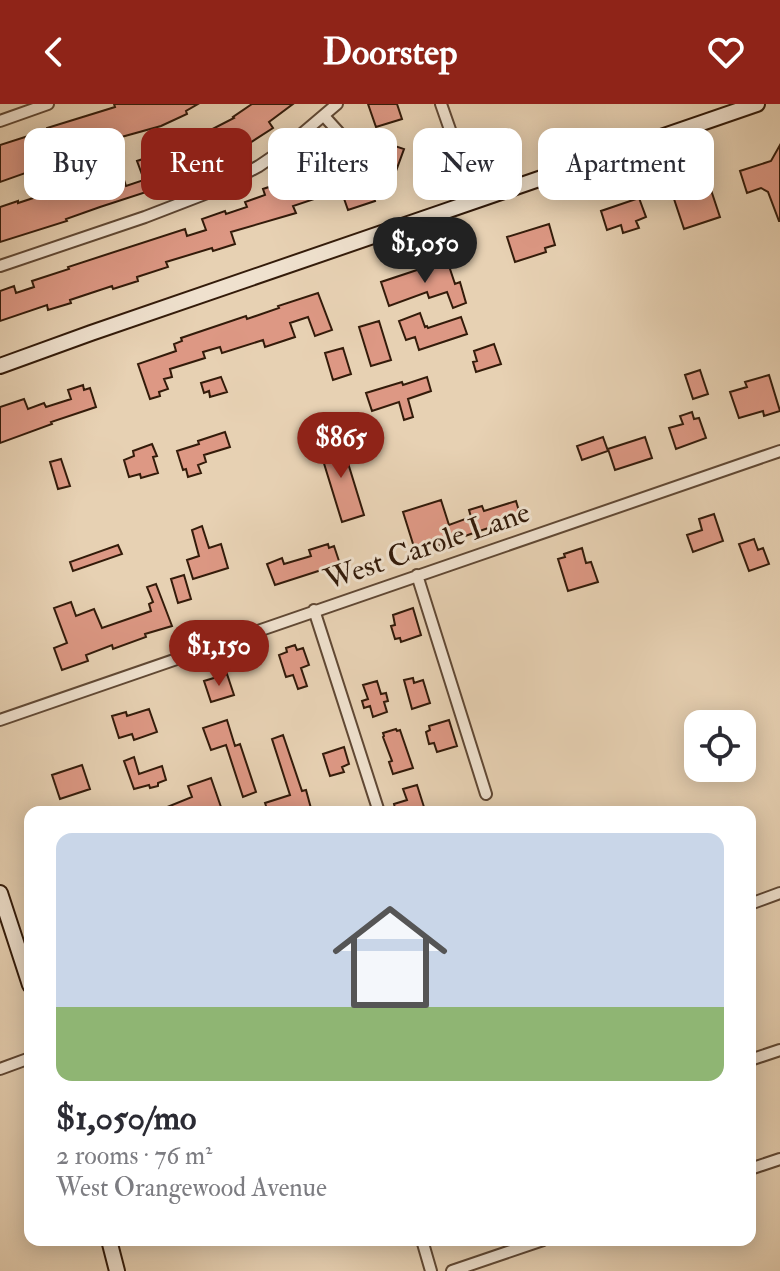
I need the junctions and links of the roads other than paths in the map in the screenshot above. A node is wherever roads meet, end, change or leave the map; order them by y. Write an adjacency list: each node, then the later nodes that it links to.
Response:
1 (48, 104): 6 (street)
2 (337, 104): 5 (street)
3 (441, 104): 8 (street)
4 (757, 104): 8 (street)
5 (324, 116): 7 (street); 9 (street)
6 (0, 121)
7 (335, 128)
8 (475, 201): 10 (street)
9 (0, 266)
10 (0, 366)
11 (780, 451): 12 (street, West Carole Lane)
12 (417, 575): 13 (street, West Carole Lane); 15 (street)
13 (314, 610): 14 (street, West Carole Lane); 16 (street)
14 (0, 720)
15 (486, 794)
16 (377, 806)
17 (0, 893): 20 (street)
18 (780, 893): 19 (street)
19 (756, 902)
20 (24, 967)
21 (780, 1050): 22 (street)
22 (756, 1058)
23 (24, 1060): 24 (street)
24 (0, 1069)
25 (780, 1159): 26 (street)
26 (756, 1167)
27 (111, 1246): 30 (street)
28 (424, 1246): 31 (street)
29 (525, 1246): 32 (street)
30 (117, 1271)
31 (431, 1271)
32 (452, 1271)

